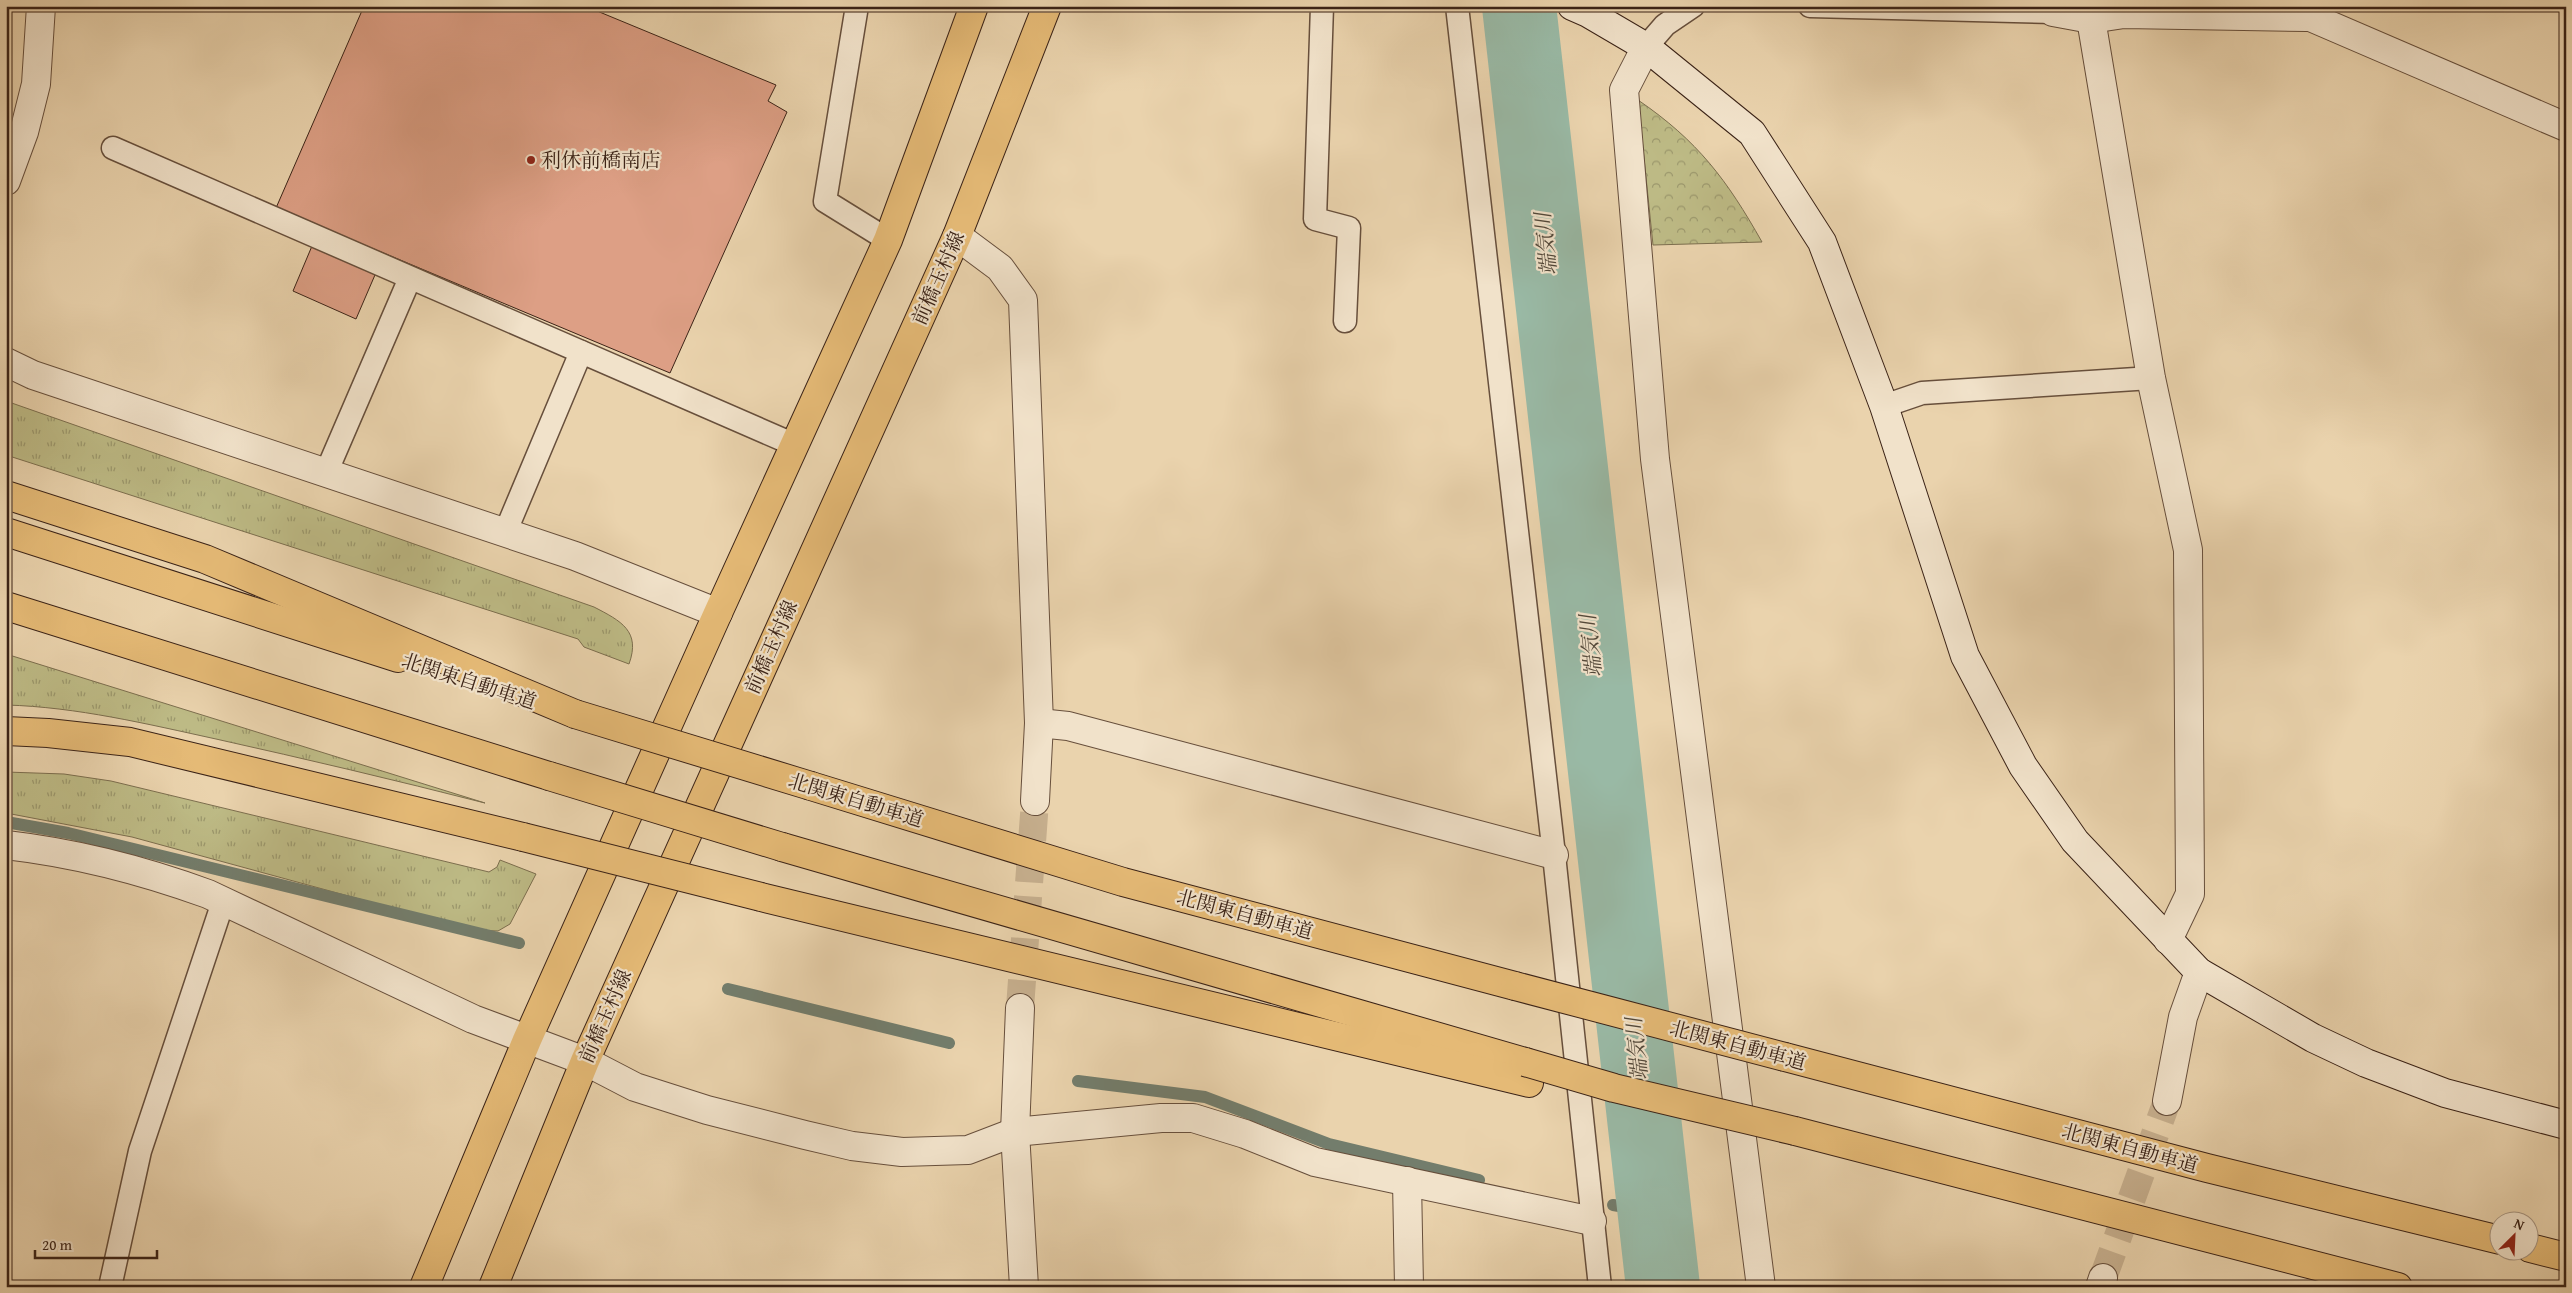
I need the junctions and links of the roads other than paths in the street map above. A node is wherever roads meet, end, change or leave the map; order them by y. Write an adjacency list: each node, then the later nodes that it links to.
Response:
1 (40, 6): 17 (street)
2 (857, 6): 19 (lane)
3 (974, 6): 19 (main road)
4 (1047, 6): 18 (main road, 前橋玉村線)
5 (1322, 6): 21 (lane)
6 (1457, 6): 38 (lane)
7 (1693, 6): 14 (lane)
8 (1810, 6): 9 (lane)
9 (2054, 9): 13 (street)
10 (2124, 10): 12 (street); 13 (street)
11 (1593, 12): 14 (street)
12 (2296, 12): 15 (street)
13 (2091, 20): 24 (street)
14 (1646, 47): 25 (street); 60 (street)
15 (2566, 127)
16 (112, 148): 20 (lane)
17 (6, 181)
18 (957, 236): 34 (street); 44 (main road, 前橋玉村線)
19 (888, 240): 26 (main road)
20 (410, 278): 22 (lane); 27 (lane)
21 (1345, 321)
22 (581, 352): 26 (lane); 30 (lane)
23 (6, 362): 27 (street)
24 (2151, 378): 25 (lane); 40 (street)
25 (1884, 406): 40 (street)
26 (795, 445): 32 (main road)
27 (326, 473): 30 (street)
28 (6, 495): 33 (main road)
29 (6, 532): 33 (main road, 北関東自動車道)
30 (505, 533): 32 (street)
31 (6, 606): 45 (main road, bridge)
32 (718, 613): 43 (main road)
33 (575, 714): 51 (main road, 北関東自動車道, bridge)
34 (1039, 723): 36 (street); 38 (street)
35 (6, 731): 45 (main road, bridge)
36 (1035, 800)
37 (6, 845): 39 (street)
38 (1554, 855): 50 (lane)
39 (223, 902): 43 (street); 54 (lane)
40 (2168, 940): 41 (street)
41 (2199, 972): 46 (street); 47 (street)
42 (1020, 1008): 48 (street)
43 (527, 1040): 44 (street); 55 (main road)
44 (585, 1061): 48 (street); 56 (main road, 前橋玉村線)
45 (1527, 1072): 61 (main road, bridge)
46 (2167, 1102)
47 (2566, 1125)
48 (1015, 1132): 49 (street); 57 (street)
49 (1407, 1181): 50 (street); 58 (street)
50 (1592, 1221): 59 (lane)
51 (2490, 1238)
52 (2540, 1250): 53 (main road)
53 (2566, 1256)
54 (110, 1287)
55 (424, 1287)
56 (493, 1287)
57 (1024, 1287)
58 (1409, 1287)
59 (1600, 1287)
60 (1761, 1287)
61 (2398, 1287)

